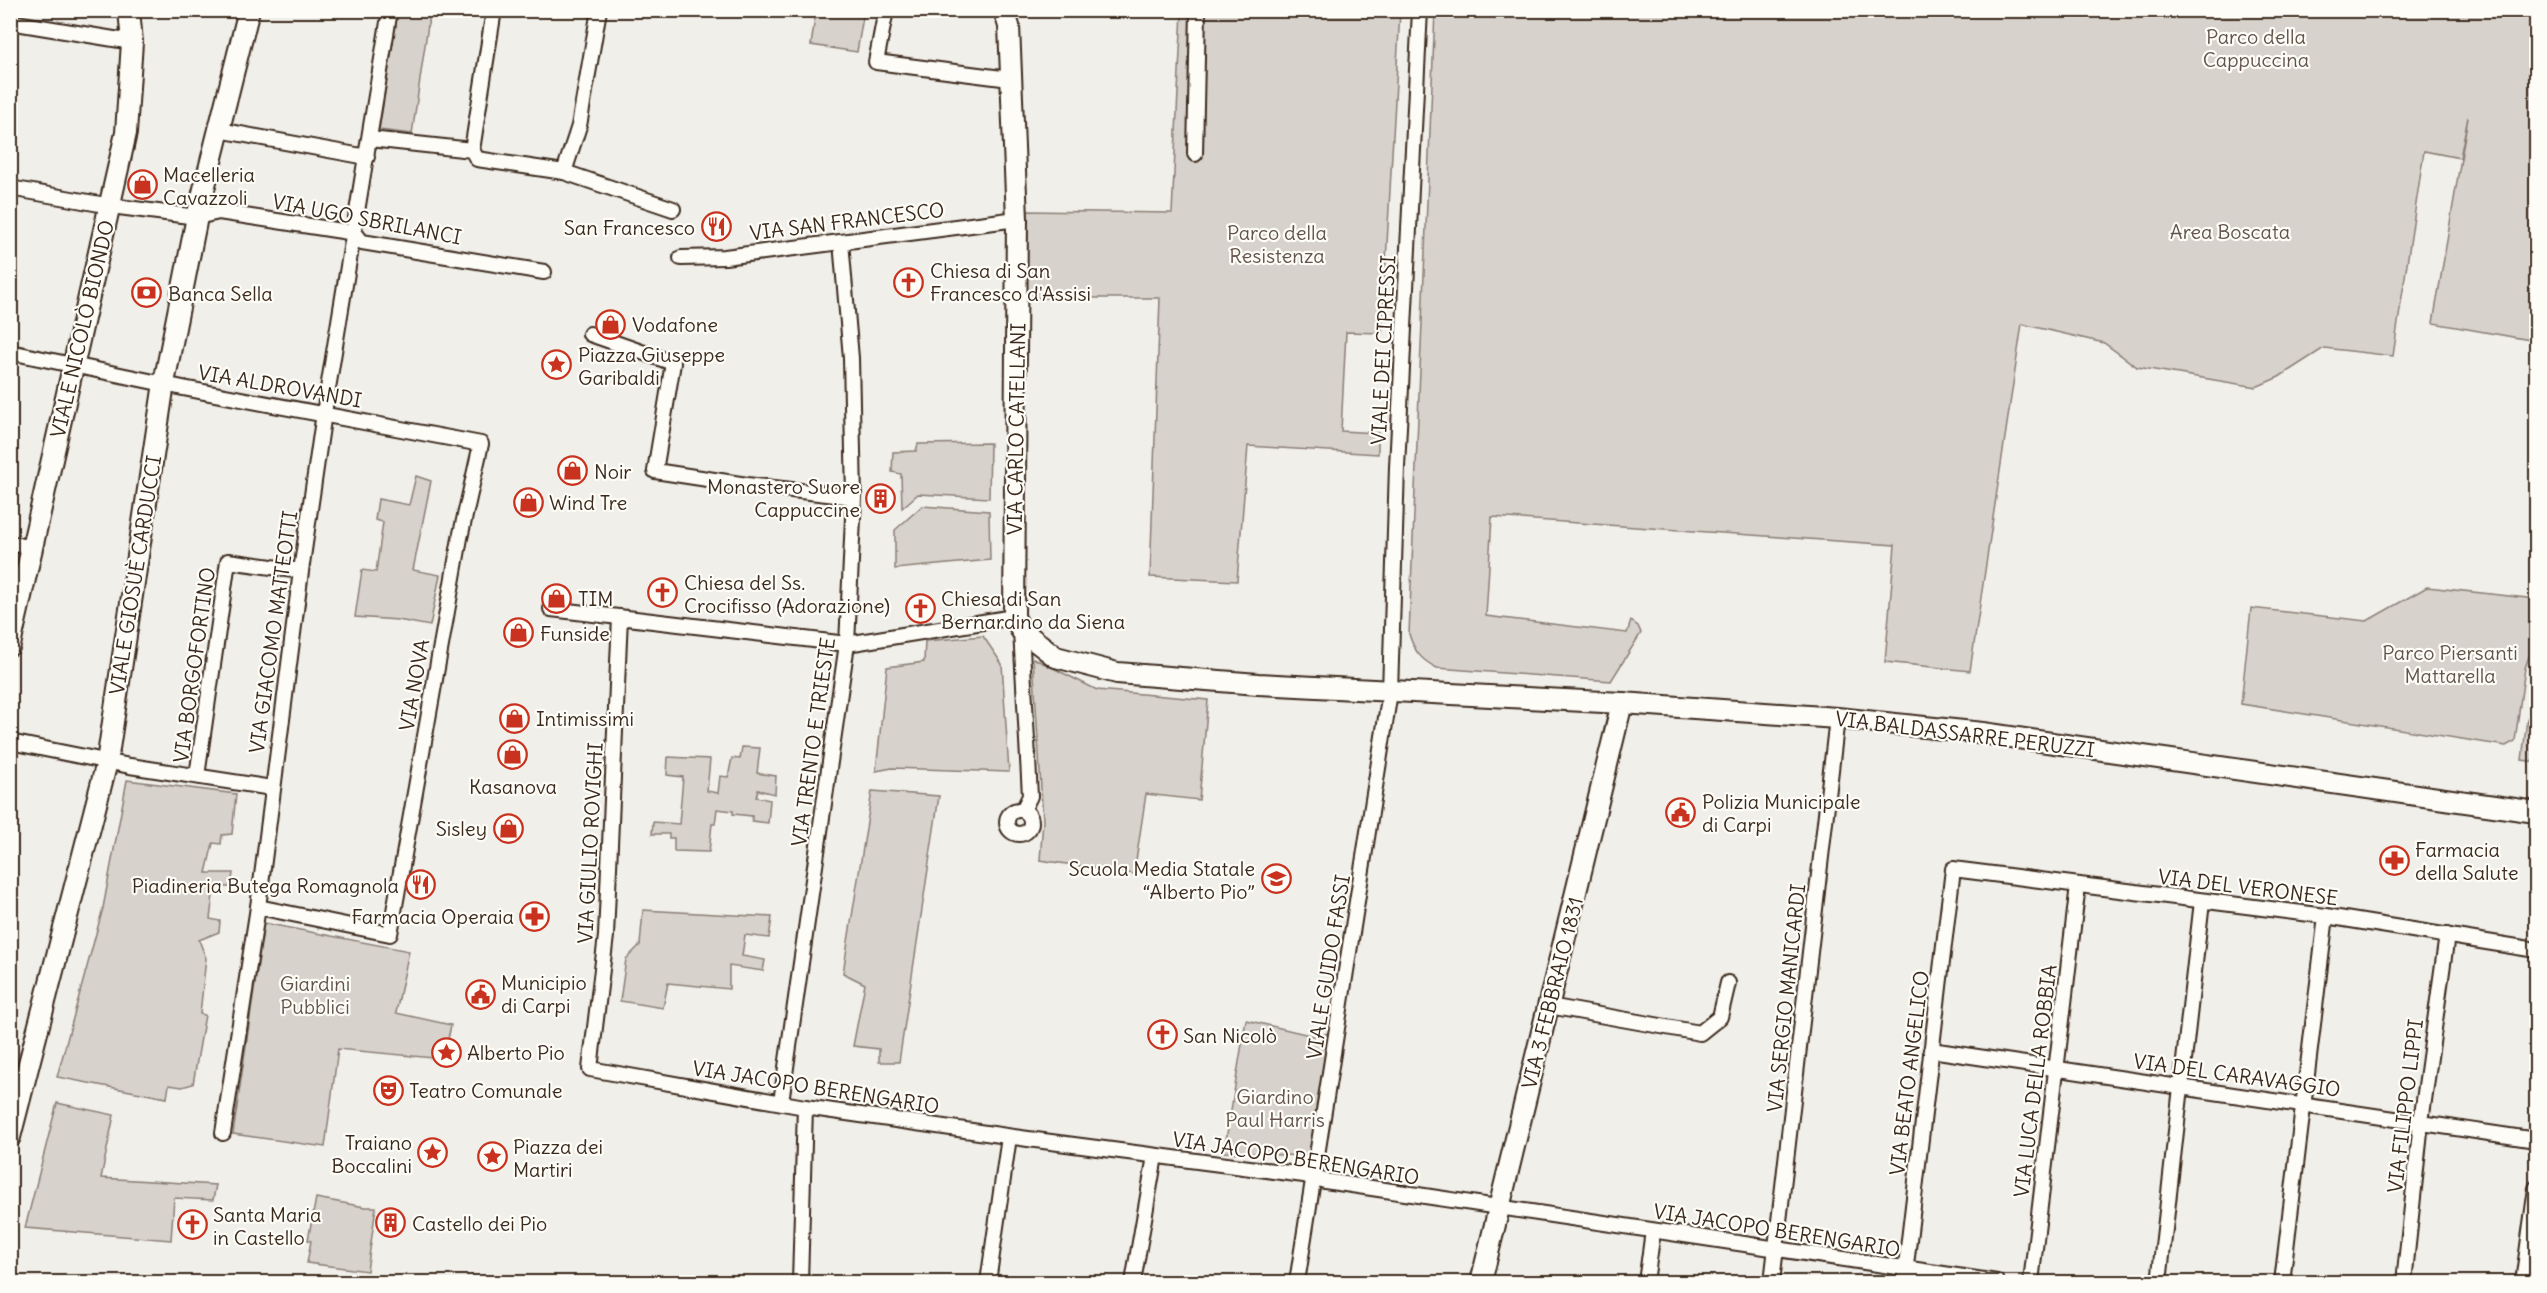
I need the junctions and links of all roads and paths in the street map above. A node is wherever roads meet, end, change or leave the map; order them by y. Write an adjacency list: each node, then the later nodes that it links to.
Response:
1 (129, 10): 11 (street, VIALE NICOLÒ BIONDO)
2 (249, 10): 13 (street, VIALE GIOSUÈ CARDUCCI)
3 (390, 10): 14 (street, VIA GIACOMO MATTEOTTI)
4 (494, 10): 15 (street)
5 (599, 10): 18 (street)
6 (886, 10): 12 (street)
7 (1004, 10): 12 (street, VIA CARLO CATELLANI)
8 (1198, 10): 16 (street)
9 (1420, 10): 43 (street, VIALE DEI CIPRESSI)
10 (10, 22): 11 (street)
11 (132, 42): 20 (street, VIALE NICOLÒ BIONDO)
12 (1010, 79): 23 (street, VIA CARLO CATELLANI)
13 (219, 130): 17 (street); 22 (street, VIALE GIOSUÈ CARDUCCI)
14 (370, 139): 15 (street); 17 (street, VIA GIACOMO MATTEOTTI)
15 (472, 150): 18 (street)
16 (1196, 154)
17 (367, 157): 24 (street, VIA GIACOMO MATTEOTTI)
18 (564, 172): 21 (street)
19 (10, 188): 20 (street, VIA UGO SBRILANCI)
20 (111, 206): 22 (street, VIA UGO SBRILANCI); 30 (street, VIALE NICOLÒ BIONDO)
21 (673, 208)
22 (197, 217): 24 (street, VIA UGO SBRILANCI); 31 (street, VIALE GIOSUÈ CARDUCCI)
23 (1017, 219): 25 (street, VIA SAN FRANCESCO); 40 (street, VIA CARLO CATELLANI)
24 (355, 233): 27 (street, VIA UGO SBRILANCI); 32 (street, VIA GIACOMO MATTEOTTI)
25 (841, 242): 26 (street, VIA SAN FRANCESCO); 34 (street, VIA TRENTO E TRIESTE)
26 (681, 258)
27 (544, 272)
28 (590, 334): 34 (street)
29 (10, 352): 30 (street, VIA ALDROVANDI)
30 (73, 364): 31 (street, VIA ALDROVANDI); 36 (street, VIALE NICOLÒ BIONDO)
31 (164, 383): 32 (street, VIA ALDROVANDI); 47 (street, VIALE GIOSUÈ CARDUCCI)
32 (324, 413): 33 (street, VIA ALDROVANDI); 37 (street, VIA GIACOMO MATTEOTTI)
33 (481, 444): 55 (street, VIA NOVA)
34 (854, 497): 41 (street, VIA TRENTO E TRIESTE)
35 (10, 543): 36 (street)
36 (32, 548): 42 (street, VIALE NICOLÒ BIONDO)
37 (300, 572): 48 (street, VIA BORGOFORTINO); 49 (street, VIA GIACOMO MATTEOTTI)
38 (551, 609): 39 (street)
39 (620, 617): 41 (street); 63 (street, VIA GIULIO ROVIGHI)
40 (1017, 624): 41 (street); 43 (street); 50 (street, VIA CARLO CATELLANI)
41 (847, 644): 66 (street, VIA TRENTO E TRIESTE)
42 (10, 645)
43 (1390, 692): 44 (street, VIA BALDASSARRE PERUZZI); 75 (street, VIALE GUIDO FASSI)
44 (1622, 703): 45 (street, VIA BALDASSARRE PERUZZI); 60 (street, VIA 3 FEBBRAIO 1831)
45 (1837, 718): 51 (street, VIA BALDASSARRE PERUZZI); 79 (street, VIA SERGIO MANICARDI)
46 (10, 742): 47 (street)
47 (107, 762): 48 (street); 65 (street, VIALE GIOSUÈ CARDUCCI)
48 (197, 776): 49 (street)
49 (272, 788): 55 (street, VIA GIACOMO MATTEOTTI)
50 (1023, 810)
51 (2536, 812)
52 (1953, 869): 53 (street, VIA DEL VERONESE); 61 (street, VIA BEATO ANGELICO)
53 (2078, 885): 54 (street, VIA DEL VERONESE); 62 (street, VIA LUCA DELLA ROBBIA)
54 (2202, 901): 56 (street, VIA DEL VERONESE); 64 (street)
55 (258, 907): 70 (street, VIA GIACOMO MATTEOTTI)
56 (2326, 916): 57 (street, VIA DEL VERONESE); 67 (street)
57 (2447, 935): 58 (street, VIA DEL VERONESE); 69 (street, VIA FILIPPO LIPPI)
58 (2536, 950)
59 (1728, 983): 60 (street)
60 (1549, 1006): 77 (street, VIA 3 FEBBRAIO 1831)
61 (1931, 1050): 62 (street, VIA DEL CARAVAGGIO); 80 (street, VIA BEATO ANGELICO)
62 (2055, 1068): 64 (street, VIA DEL CARAVAGGIO); 89 (street, VIA LUCA DELLA ROBBIA)
63 (590, 1070): 66 (street, VIA JACOPO BERENGARIO)
64 (2180, 1087): 67 (street, VIA DEL CARAVAGGIO); 90 (street)
65 (16, 1092): 71 (street, VIALE GIOSUÈ CARDUCCI)
66 (781, 1102): 68 (street, VIA JACOPO BERENGARIO)
67 (2304, 1105): 69 (street, VIA DEL CARAVAGGIO); 91 (street)
68 (805, 1107): 72 (street, VIA JACOPO BERENGARIO); 81 (street)
69 (2421, 1122): 73 (street, VIA DEL CARAVAGGIO); 92 (street, VIA FILIPPO LIPPI)
70 (223, 1133)
71 (10, 1137)
72 (1009, 1137): 74 (street, VIA JACOPO BERENGARIO); 82 (street)
73 (2536, 1140)
74 (1155, 1156): 75 (street, VIA JACOPO BERENGARIO); 83 (street)
75 (1315, 1178): 77 (street, VIA JACOPO BERENGARIO); 84 (street, VIALE GUIDO FASSI)
76 (2536, 1188): 93 (street)
77 (1500, 1208): 78 (street, VIA JACOPO BERENGARIO); 85 (street, VIA 3 FEBBRAIO 1831)
78 (1653, 1231): 79 (street, VIA JACOPO BERENGARIO); 86 (street)
79 (1777, 1250): 80 (street, VIA JACOPO BERENGARIO); 87 (street, VIA SERGIO MANICARDI)
80 (1905, 1276): 88 (street, VIA JACOPO BERENGARIO)
81 (800, 1282)
82 (988, 1282)
83 (1133, 1282)
84 (1297, 1282)
85 (1480, 1282)
86 (1646, 1282)
87 (1772, 1282)
88 (1997, 1282)
89 (2031, 1282)
90 (2159, 1282)
91 (2282, 1282)
92 (2404, 1282)
93 (2523, 1282)

